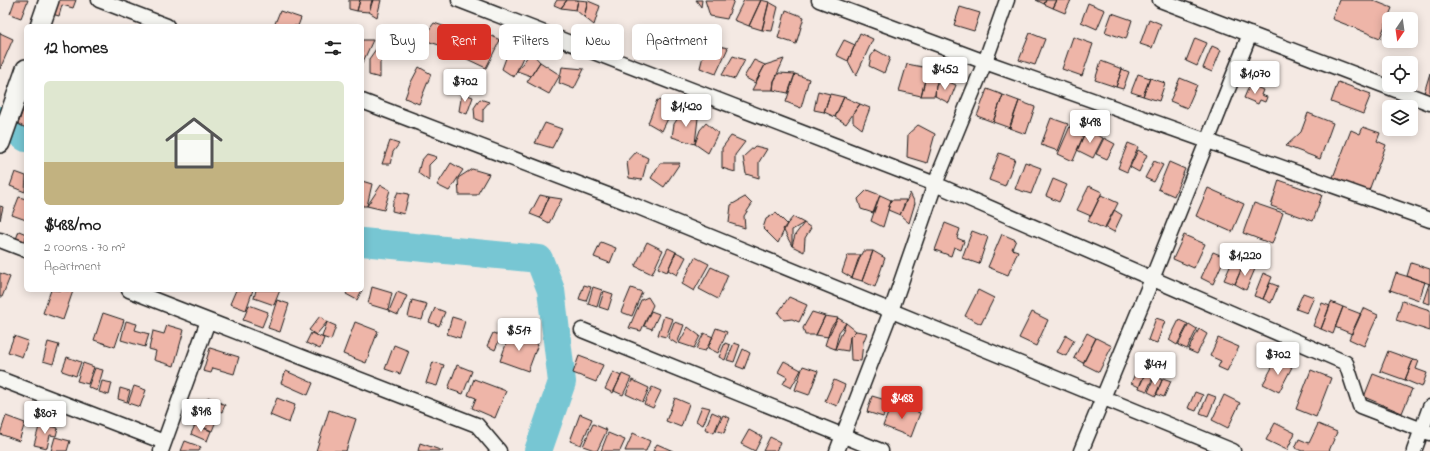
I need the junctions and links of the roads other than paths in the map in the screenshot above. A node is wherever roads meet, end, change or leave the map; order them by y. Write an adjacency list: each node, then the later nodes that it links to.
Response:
1 (49, 0): 7 (street)
2 (99, 0): 8 (street)
3 (459, 0): 16 (street)
4 (819, 0): 10 (street)
5 (1006, 0): 10 (street)
6 (1160, 0): 9 (street)
7 (41, 24)
8 (162, 24)
9 (1250, 34): 13 (street); 14 (street)
10 (984, 62): 14 (street); 16 (street)
11 (24, 75): 15 (street)
12 (364, 102): 22 (street)
13 (1430, 103)
14 (1206, 141): 17 (street); 20 (street)
15 (0, 143)
16 (935, 184): 20 (street); 22 (street)
17 (1430, 220)
18 (0, 240): 19 (street)
19 (24, 249)
20 (1152, 279): 26 (street); 28 (street)
21 (134, 292): 23 (street)
22 (891, 311): 26 (street); 29 (street)
23 (208, 321): 30 (street); 31 (street)
24 (582, 330): 29 (street)
25 (0, 379): 30 (street)
26 (1103, 398): 34 (street); 35 (street)
27 (1430, 406): 28 (street)
28 (1426, 431): 36 (street)
29 (843, 436): 32 (street); 33 (street)
30 (162, 446)
31 (498, 451)
32 (837, 451)
33 (881, 451)
34 (1081, 451)
35 (1233, 451)
36 (1414, 451)

